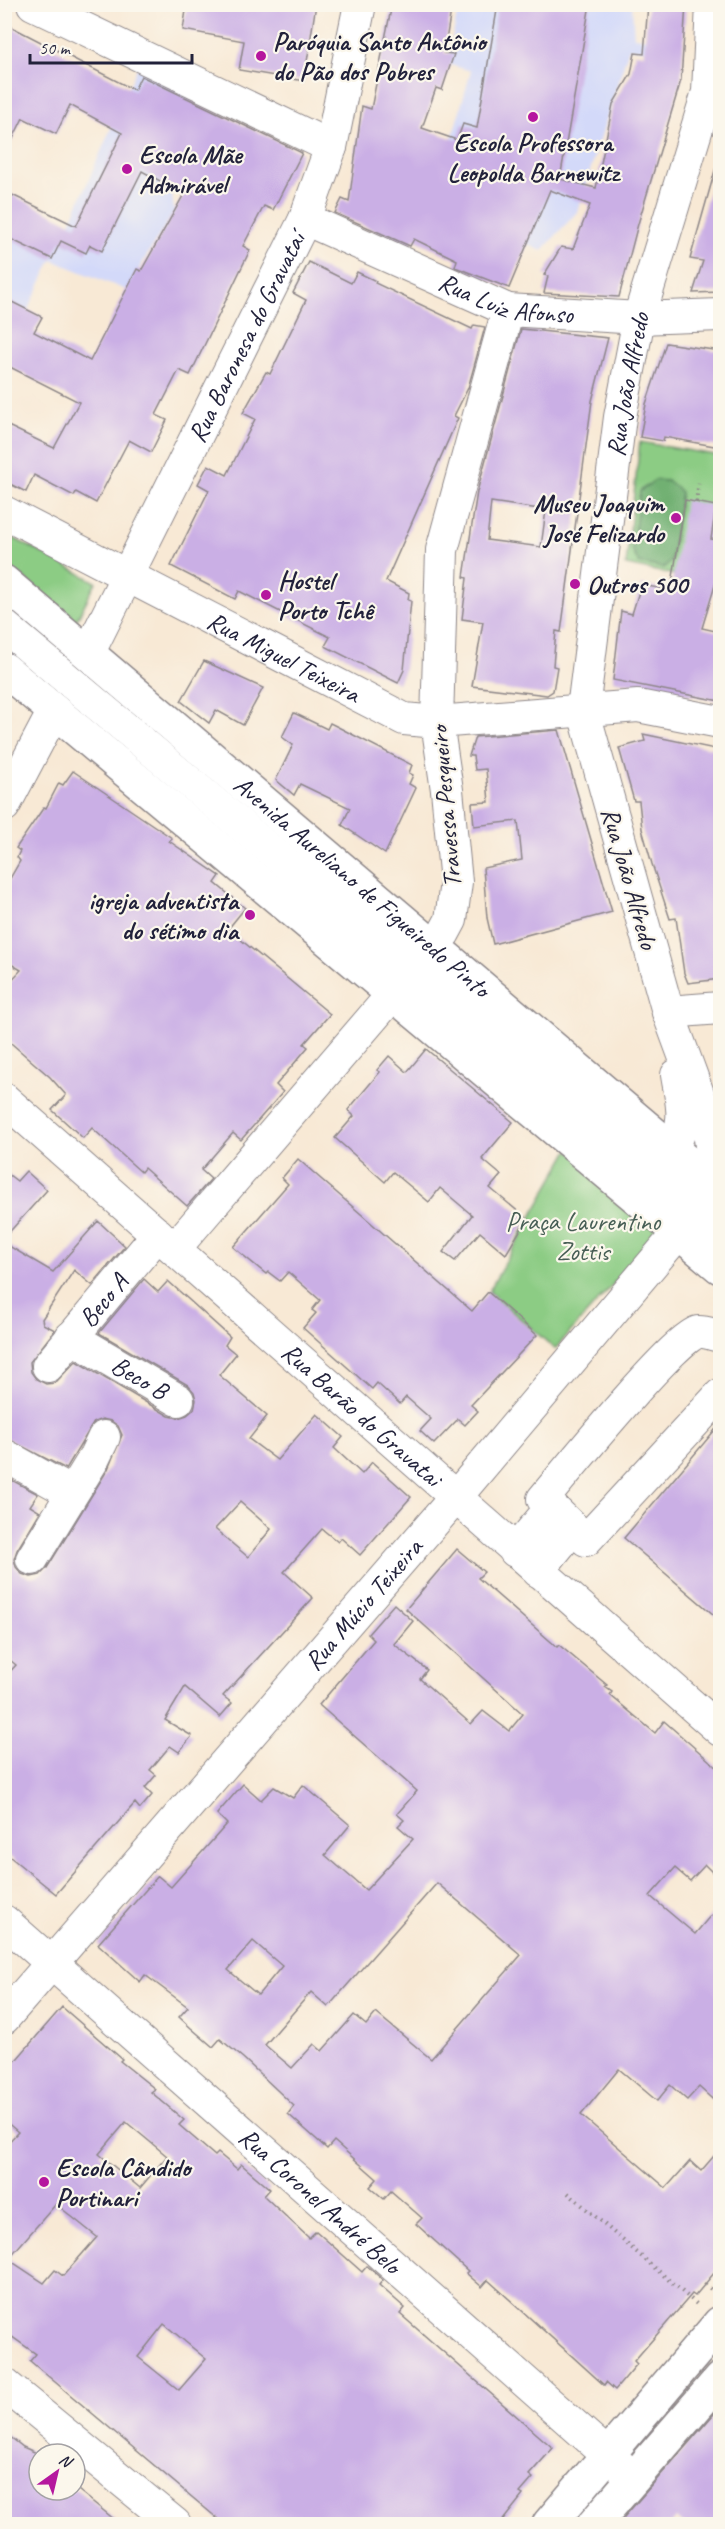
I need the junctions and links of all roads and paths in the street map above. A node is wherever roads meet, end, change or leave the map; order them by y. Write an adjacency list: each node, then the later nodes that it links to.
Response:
1 (33, 4): 4 (street)
2 (360, 4): 4 (street, Rua Baronesa do Gravataí)
3 (712, 4): 8 (street, Rua João Alfredo)
4 (331, 147): 5 (street, Rua Baronesa do Gravataí)
5 (305, 219): 6 (street, Rua Luiz Afonso); 12 (street, Rua Baronesa do Gravataí)
6 (508, 310): 8 (street, Rua Luiz Afonso); 19 (street, Travessa Pesqueiro)
7 (720, 315): 8 (street, Rua Luiz Afonso)
8 (639, 318): 17 (street, Rua João Alfredo)
9 (699, 481): 10 (path)
10 (696, 502)
11 (4, 512): 12 (street, Rua Miguel Teixeira)
12 (128, 574): 15 (street, Rua Baronesa do Gravataí); 19 (street, Rua Miguel Teixeira)
13 (4, 582): 15 (main road, Avenida Aureliano de Figueiredo Pinto)
14 (4, 626): 22 (street)
15 (89, 652): 22 (main road, Avenida Aureliano de Figueiredo Pinto)
16 (4, 669): 18 (main road, Avenida Aureliano de Figueiredo Pinto)
17 (583, 710): 19 (street, Rua Miguel Teixeira); 20 (street, Rua Miguel Teixeira); 24 (street, Rua João Alfredo)
18 (54, 711): 21 (street); 22 (main road, Avenida Aureliano de Figueiredo Pinto)
19 (437, 722): 22 (street, Travessa Pesqueiro)
20 (720, 722)
21 (4, 806)
22 (413, 970): 26 (main road, Avenida Aureliano de Figueiredo Pinto); 27 (main road, Avenida Aureliano de Figueiredo Pinto); 28 (street, Travessa Pesqueiro)
23 (720, 1008): 24 (street)
24 (668, 1012): 26 (street, Rua João Alfredo); 27 (street, Rua João Alfredo)
25 (4, 1099): 28 (street, Rua Barão do Gravatai)
26 (672, 1149): 27 (main road, Avenida Aureliano de Figueiredo Pinto)
27 (708, 1209): 29 (main road, Avenida Aureliano de Figueiredo Pinto); 38 (street, Rua Múcio Teixeira)
28 (166, 1241): 31 (street, Beco A); 38 (street, Rua Barão do Gravatai)
29 (720, 1267)
30 (720, 1336): 39 (street)
31 (71, 1337): 32 (street, Beco A); 34 (street, Beco B)
32 (48, 1366)
33 (720, 1395): 39 (street)
34 (178, 1400)
35 (104, 1437): 37 (street)
36 (4, 1455): 37 (street)
37 (72, 1493): 40 (street)
38 (455, 1498): 41 (street, Rua Barão do Gravatai); 44 (street, Rua Múcio Teixeira)
39 (562, 1518): 41 (street)
40 (32, 1559)
41 (526, 1561): 42 (street, Rua Barão do Gravatai)
42 (720, 1730)
43 (4, 1921): 44 (street, Rua Coronel André Belo)
44 (52, 1961): 45 (street, Rua Múcio Teixeira); 52 (street, Rua Coronel André Belo)
45 (4, 2018)
46 (568, 2193): 49 (path)
47 (705, 2284): 48 (path)
48 (720, 2298)
49 (720, 2324): 52 (main road)
50 (720, 2379): 53 (main road)
51 (4, 2384): 54 (street)
52 (608, 2455): 53 (street, Rua Coronel André Belo); 55 (main road)
53 (634, 2478): 56 (main road)
54 (175, 2524)
55 (549, 2524)
56 (594, 2524)

